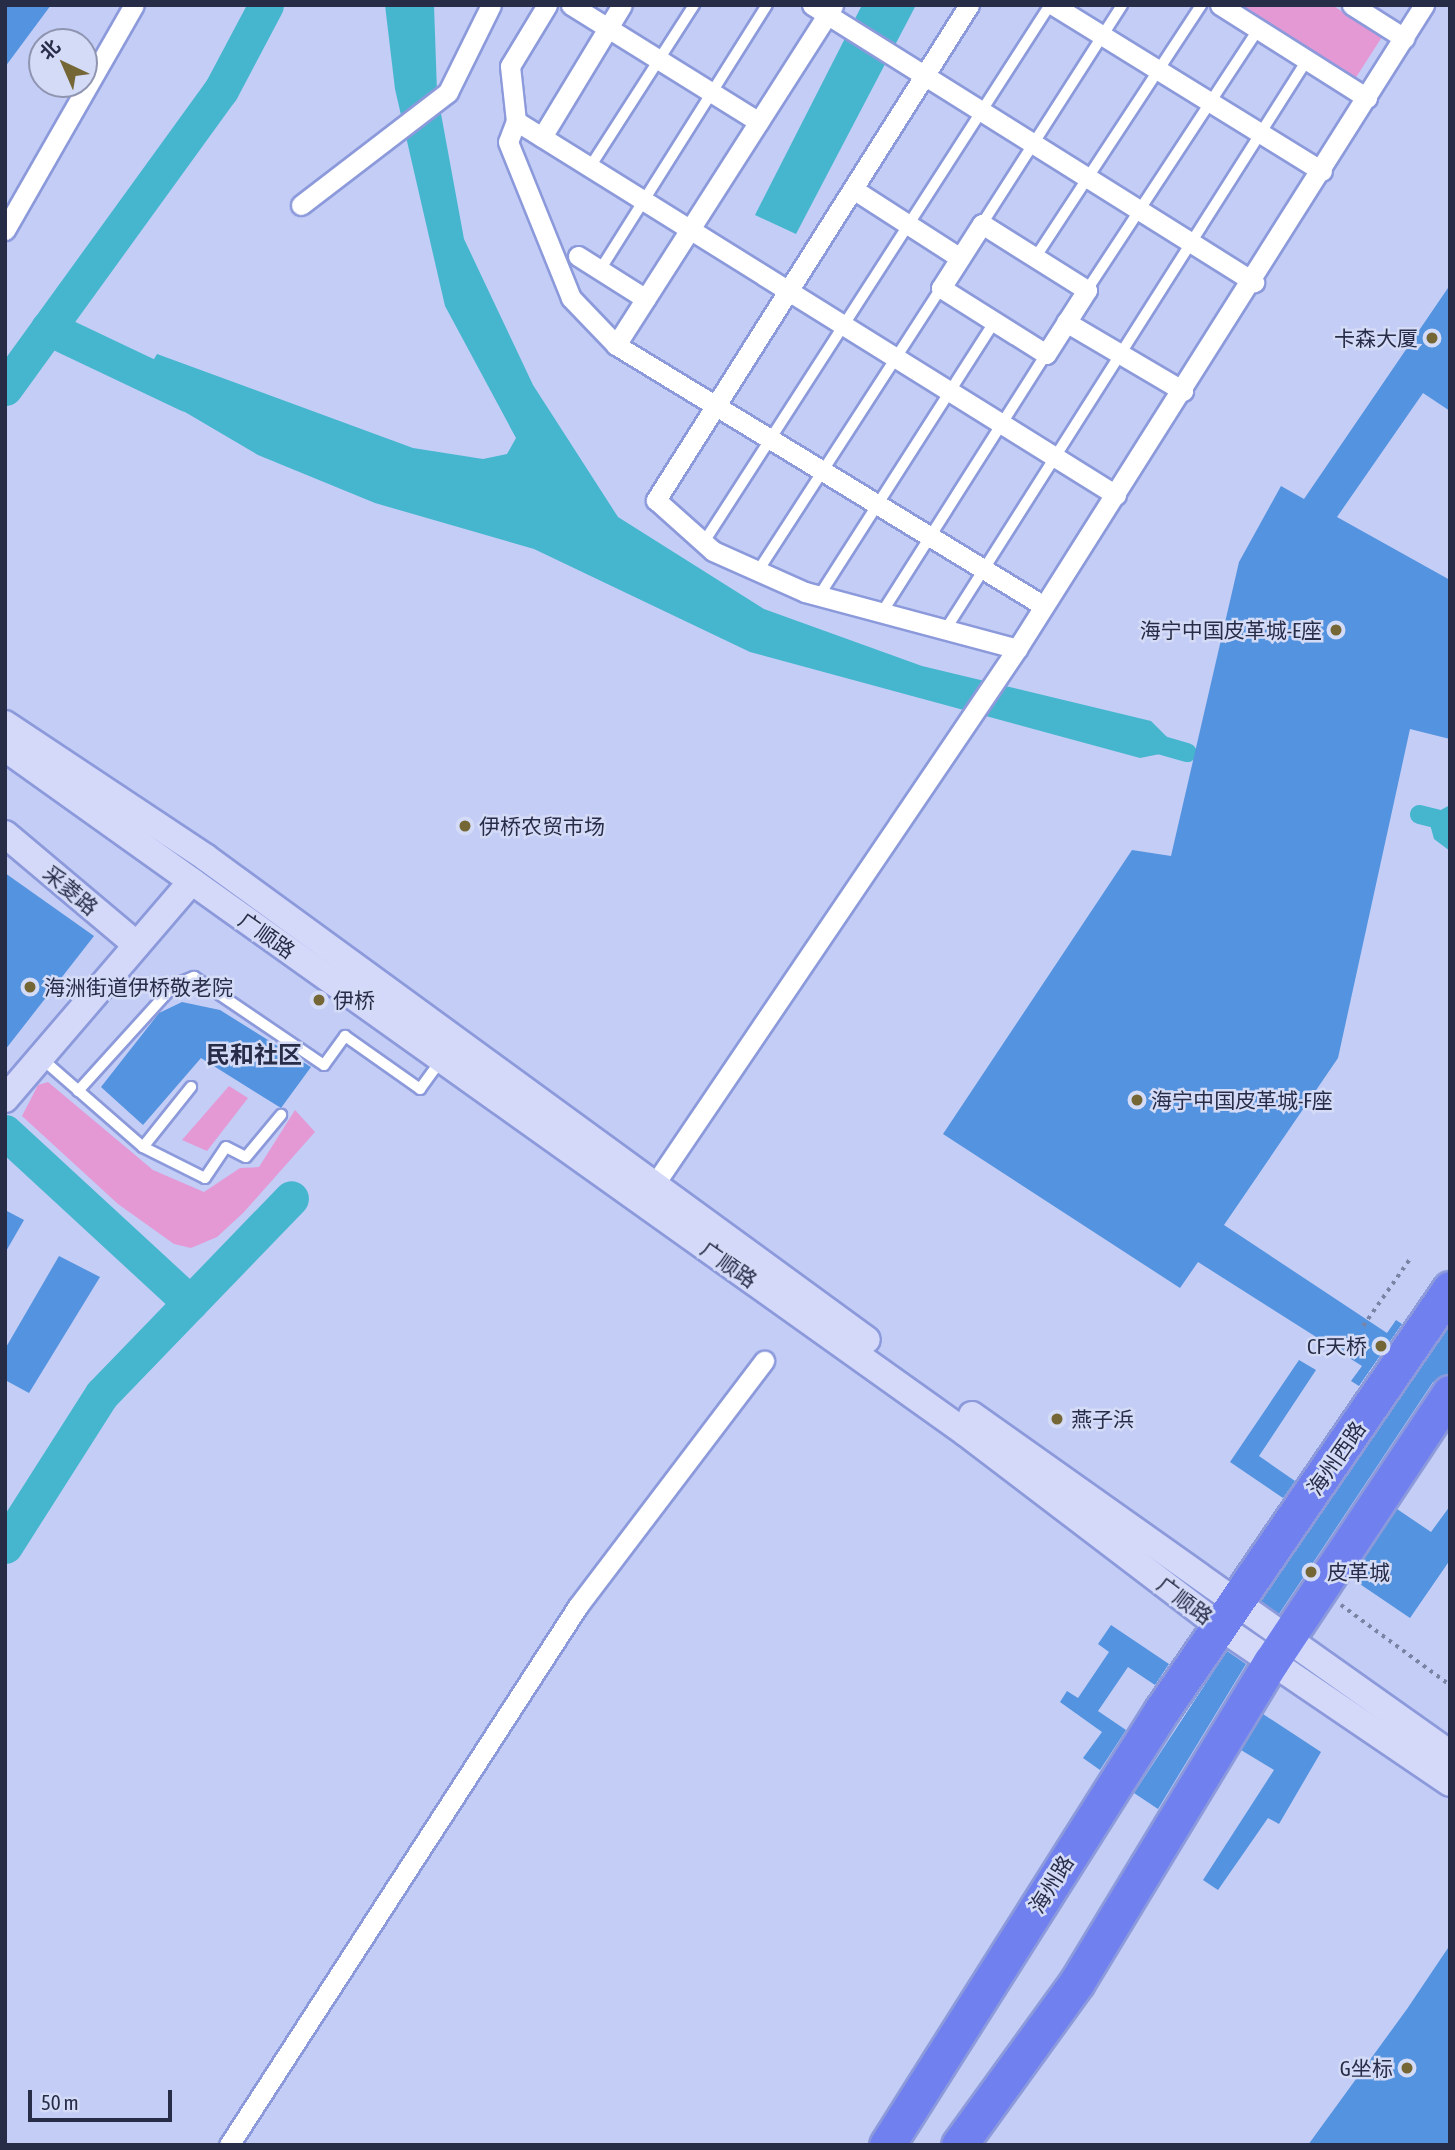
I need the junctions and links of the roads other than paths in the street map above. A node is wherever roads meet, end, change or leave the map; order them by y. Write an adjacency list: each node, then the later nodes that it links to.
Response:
1 (134, 5): 42 (street)
2 (491, 5): 38 (street)
3 (547, 5): 28 (street)
4 (571, 5): 16 (street)
5 (622, 5): 16 (street)
6 (694, 5): 20 (lane)
7 (767, 5): 24 (lane)
8 (970, 5): 23 (street)
9 (1052, 5): 18 (street); 27 (lane)
10 (1122, 5): 18 (lane)
11 (1201, 5): 22 (lane)
12 (1220, 5): 17 (street)
13 (1352, 5): 19 (street)
14 (1424, 5): 19 (street)
15 (825, 10): 23 (street); 29 (street)
16 (608, 28): 20 (street); 31 (street)
17 (1258, 30): 21 (street); 26 (lane)
18 (1103, 36): 22 (street); 32 (lane)
19 (1404, 38): 25 (street)
20 (659, 59): 24 (street); 33 (lane)
21 (1307, 60): 25 (street); 30 (lane)
22 (1158, 70): 26 (street); 35 (lane)
23 (917, 71): 27 (street); 36 (street)
24 (712, 92): 29 (street); 37 (lane)
25 (1367, 98): 34 (street)
26 (1210, 102): 30 (street); 39 (lane)
27 (981, 111): 32 (street); 41 (lane)
28 (516, 121): 31 (street); 57 (street)
29 (759, 121): 43 (street)
30 (1261, 133): 34 (street); 44 (lane)
31 (542, 137): 33 (street)
32 (1033, 144): 35 (street); 40 (lane)
33 (590, 167): 37 (street)
34 (1322, 171): 49 (street)
35 (1088, 178): 39 (street); 47 (lane)
36 (853, 189): 41 (street); 52 (street)
37 (643, 200): 43 (street); 48 (lane)
38 (301, 205)
39 (1139, 210): 44 (street); 51 (lane)
40 (982, 224): 46 (street); 47 (street)
41 (908, 225): 46 (street); 56 (lane)
42 (5, 230)
43 (690, 230): 52 (street); 53 (street)
44 (1191, 243): 49 (street); 59 (lane)
45 (578, 256): 48 (street)
46 (960, 258): 50 (street)
47 (1035, 258): 51 (street)
48 (600, 270): 53 (street)
49 (1254, 282): 62 (street)
50 (941, 288): 54 (street); 60 (lane)
51 (1087, 289): 55 (street)
52 (789, 291): 56 (street); 63 (street)
53 (646, 299): 57 (street)
54 (994, 321): 58 (street); 61 (lane)
55 (1066, 322): 58 (street); 59 (street)
56 (844, 326): 60 (street); 65 (lane)
57 (616, 345): 63 (street)
58 (1046, 354): 64 (lane)
59 (1120, 355): 62 (street); 66 (lane)
60 (896, 358): 61 (street); 67 (lane)
61 (949, 391): 64 (street); 69 (lane)
62 (1183, 391): 68 (street)
63 (716, 405): 65 (street); 71 (street)
64 (1001, 424): 66 (street); 70 (lane)
65 (771, 439): 67 (street); 71 (lane)
66 (1055, 457): 68 (street); 72 (lane)
67 (823, 471): 69 (street); 73 (lane)
68 (1116, 495): 75 (street)
69 (877, 504): 70 (street); 74 (lane)
70 (930, 536): 72 (street); 76 (lane)
71 (704, 542): 73 (street)
72 (984, 569): 75 (street); 77 (lane)
73 (758, 571): 74 (street)
74 (819, 596): 76 (street)
75 (1044, 606): 78 (street)
76 (880, 614): 77 (street)
77 (944, 632): 78 (street)
78 (1013, 655): 91 (street)
79 (5, 724): 84 (main road, 广顺路)
80 (5, 748): 82 (main road, 广顺路)
81 (5, 834): 83 (main road, 采菱路)
82 (192, 881): 83 (main road); 84 (main road, 广顺路)
83 (137, 945): 85 (main road)
84 (449, 1050): 87 (lane); 91 (main road, 广顺路)
85 (40, 1057): 87 (lane); 88 (main road)
86 (191, 1087): 90 (lane)
87 (78, 1091): 90 (lane)
88 (11, 1092)
89 (281, 1115): 90 (lane)
90 (143, 1147)
91 (649, 1194): 95 (main road, 广顺路)
92 (1450, 1289): 95 (highway, 海州西路)
93 (764, 1361): 99 (street)
94 (1450, 1393): 96 (highway)
95 (1227, 1615): 96 (main road, 广顺路); 100 (highway, 海州路)
96 (1279, 1649): 97 (main road, 广顺路); 98 (main road, 广顺路); 101 (highway)
97 (1450, 1754)
98 (1450, 1783)
99 (229, 2145)
100 (887, 2145)
101 (959, 2145)

